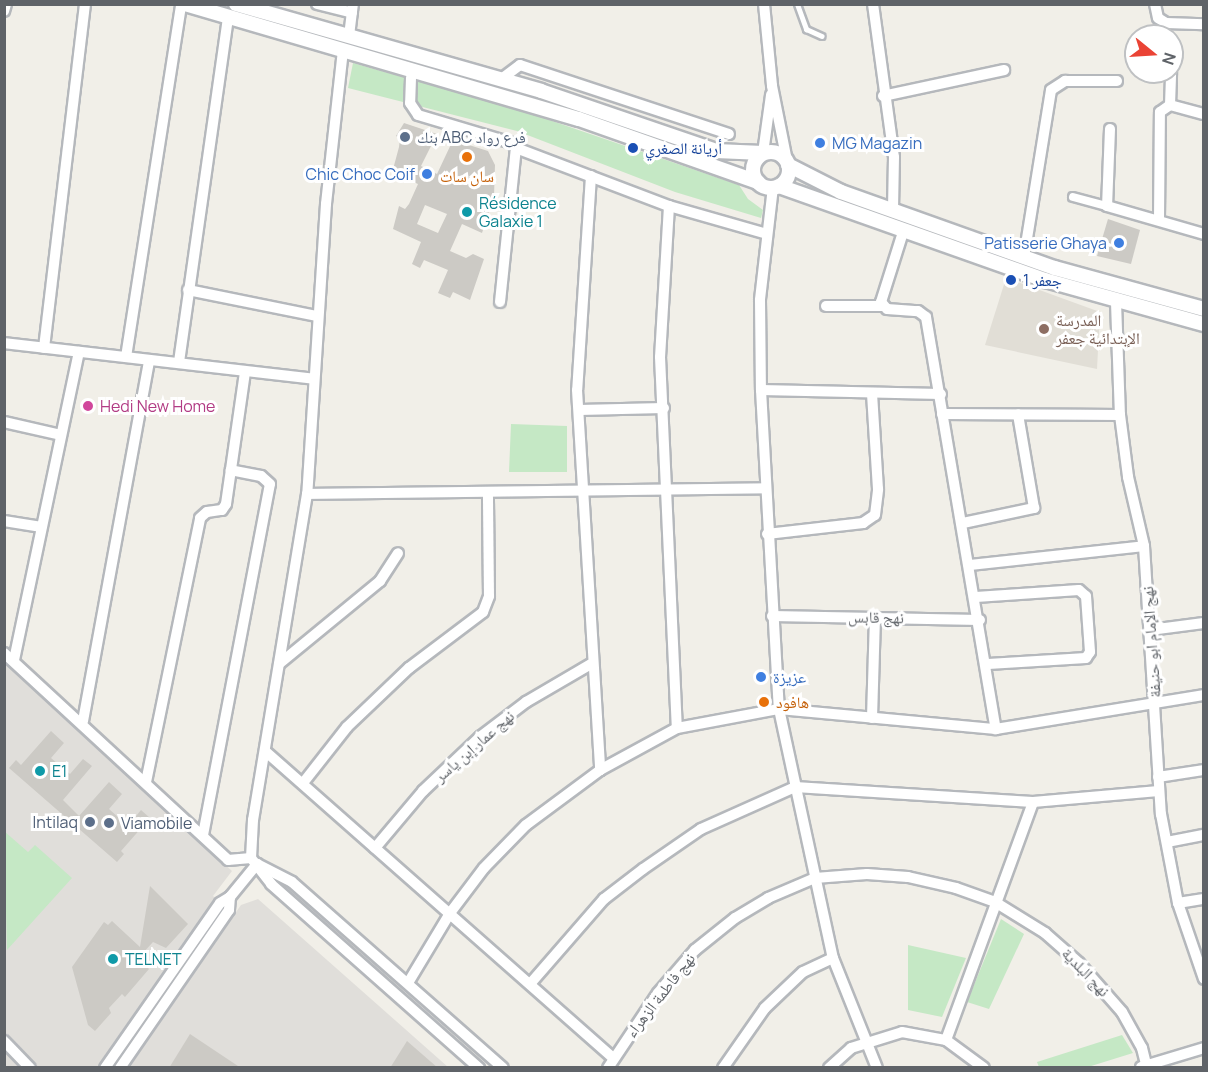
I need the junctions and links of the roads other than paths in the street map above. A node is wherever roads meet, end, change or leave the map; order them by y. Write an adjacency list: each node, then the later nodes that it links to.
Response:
1 (6, 4): 11 (street)
2 (85, 4): 54 (street)
3 (183, 4): 10 (street); 56 (street)
4 (317, 4): 9 (street)
5 (764, 4): 24 (street)
6 (797, 4): 17 (lane)
7 (873, 4): 25 (street)
8 (1155, 4): 12 (street)
9 (352, 9): 16 (street)
10 (232, 10): 15 (street); 45 (street)
11 (4, 11)
12 (1164, 24)
13 (1203, 24): 14 (street)
14 (1184, 28)
15 (307, 32): 16 (street); 18 (street)
16 (349, 36): 21 (street)
17 (822, 36)
18 (343, 50): 34 (street); 51 (street)
19 (1004, 70): 25 (street)
20 (411, 78): 30 (street)
21 (500, 80): 29 (street); 31 (street)
22 (1117, 81): 44 (street)
23 (1171, 84): 26 (street)
24 (772, 86): 31 (street); 32 (street)
25 (883, 96): 39 (street)
26 (1170, 105): 27 (street); 40 (street)
27 (1203, 114)
28 (1110, 129): 38 (street)
29 (729, 134)
30 (516, 148): 33 (street); 46 (street)
31 (763, 153): 32 (street); 34 (street)
32 (787, 163): 35 (street); 39 (street)
33 (591, 176): 37 (street); 65 (street)
34 (758, 182): 35 (street)
35 (776, 187): 41 (street); 42 (street)
36 (1073, 197): 38 (street)
37 (669, 206): 42 (street); 64 (street)
38 (1107, 206): 40 (street)
39 (893, 210): 44 (street)
40 (1159, 219): 43 (street)
41 (904, 229): 47 (street); 49 (street)
42 (767, 234): 61 (street)
43 (1203, 234)
44 (1024, 257): 50 (street)
45 (188, 290): 51 (street); 58 (street)
46 (500, 302)
47 (1116, 302): 52 (street); 68 (street, نهج الإمام ابو حنيفة)
48 (826, 306): 49 (street)
49 (883, 306): 63 (street)
50 (1203, 309)
51 (317, 316): 60 (street)
52 (1203, 324)
53 (4, 343): 54 (street)
54 (44, 348): 55 (street)
55 (78, 352): 56 (street); 70 (street)
56 (126, 357): 57 (street)
57 (148, 360): 58 (street); 99 (street)
58 (179, 362): 59 (street)
59 (245, 372): 60 (street); 71 (street)
60 (313, 379): 76 (street)
61 (760, 390): 62 (street); 73 (street)
62 (872, 394): 63 (street); 80 (street)
63 (941, 394): 66 (street)
64 (663, 408): 65 (street); 72 (street)
65 (579, 410): 74 (street)
66 (942, 414): 67 (street); 78 (street)
67 (1018, 414): 68 (street); 78 (street)
68 (1120, 415): 81 (street, نهج الإمام ابو حنيفة)
69 (4, 422): 70 (street)
70 (61, 435): 79 (street)
71 (231, 470): 106 (street); 111 (street)
72 (666, 488): 73 (street); 74 (street); 100 (street)
73 (766, 488): 80 (street)
74 (582, 490): 75 (street); 93 (street)
75 (488, 493): 76 (street); 107 (street)
76 (307, 494): 92 (street)
77 (4, 521): 79 (street)
78 (963, 523): 83 (street)
79 (42, 527): 91 (street)
80 (767, 534): 85 (street)
81 (1144, 546): 83 (street); 89 (street, نهج الإمام ابو حنيفة)
82 (398, 553): 92 (street)
83 (970, 565): 84 (street)
84 (976, 597): 87 (street); 94 (street)
85 (772, 616): 86 (street, نهج قابس); 97 (street)
86 (875, 617): 87 (street, نهج قابس); 98 (street)
87 (980, 620): 94 (street)
88 (1203, 623): 89 (street)
89 (1150, 630): 96 (street, نهج الإمام ابو حنيفة)
90 (4, 653): 91 (street)
91 (14, 660): 99 (street)
92 (279, 664): 102 (street)
93 (591, 664): 103 (street); 114 (street, نهج عمار إبن ياسر)
94 (988, 664): 101 (street)
95 (1203, 695): 96 (street)
96 (1155, 705): 101 (street); 105 (street, نهج الإمام ابو حنيفة)
97 (778, 709): 98 (street); 100 (street); 108 (street)
98 (872, 718): 101 (street)
99 (83, 721): 106 (street)
100 (677, 729): 103 (street)
101 (996, 729)
102 (265, 752): 107 (street); 115 (street)
103 (600, 770): 121 (street)
104 (1203, 770): 105 (street)
105 (1158, 777): 109 (street, نهج الإمام ابو حنيفة)
106 (146, 782): 111 (street)
107 (303, 783): 114 (street)
108 (795, 787): 110 (street); 116 (street); 126 (street)
109 (1159, 791): 110 (street); 113 (street, نهج الإمام ابو حنيفة)
110 (1033, 802): 119 (street)
111 (203, 835): 115 (street)
112 (1203, 835): 113 (street)
113 (1167, 842): 120 (street, نهج الإمام ابو حنيفة)
114 (375, 848): 121 (street)
115 (254, 861): 117 (street); 125 (street); 137 (street)
116 (815, 878): 119 (street, نهج فاطمة الزهراء); 122 (street); 132 (street, نهج فاطمة الزهراء)
117 (230, 897): 131 (street); 133 (street)
118 (1203, 899): 120 (street)
119 (995, 902): 127 (street); 134 (street, نهج البلدية)
120 (1178, 903): 123 (street, نهج الإمام ابو حنيفة)
121 (450, 913): 125 (street); 126 (street)
122 (833, 958): 129 (street); 139 (street)
123 (1200, 958): 124 (street, نهج الإمام ابو حنيفة)
124 (1203, 979)
125 (408, 983): 138 (street)
126 (530, 984): 132 (street)
127 (946, 1040): 129 (street); 142 (street)
128 (4, 1041): 135 (street)
129 (866, 1041): 140 (street); 141 (street)
130 (1203, 1048): 134 (street)
131 (114, 1054): 133 (street); 136 (street)
132 (610, 1062)
133 (122, 1064)
134 (1145, 1067)
135 (30, 1068)
136 (105, 1068)
137 (479, 1068)
138 (503, 1068)
139 (723, 1068)
140 (829, 1068)
141 (877, 1068)
142 (984, 1068)

